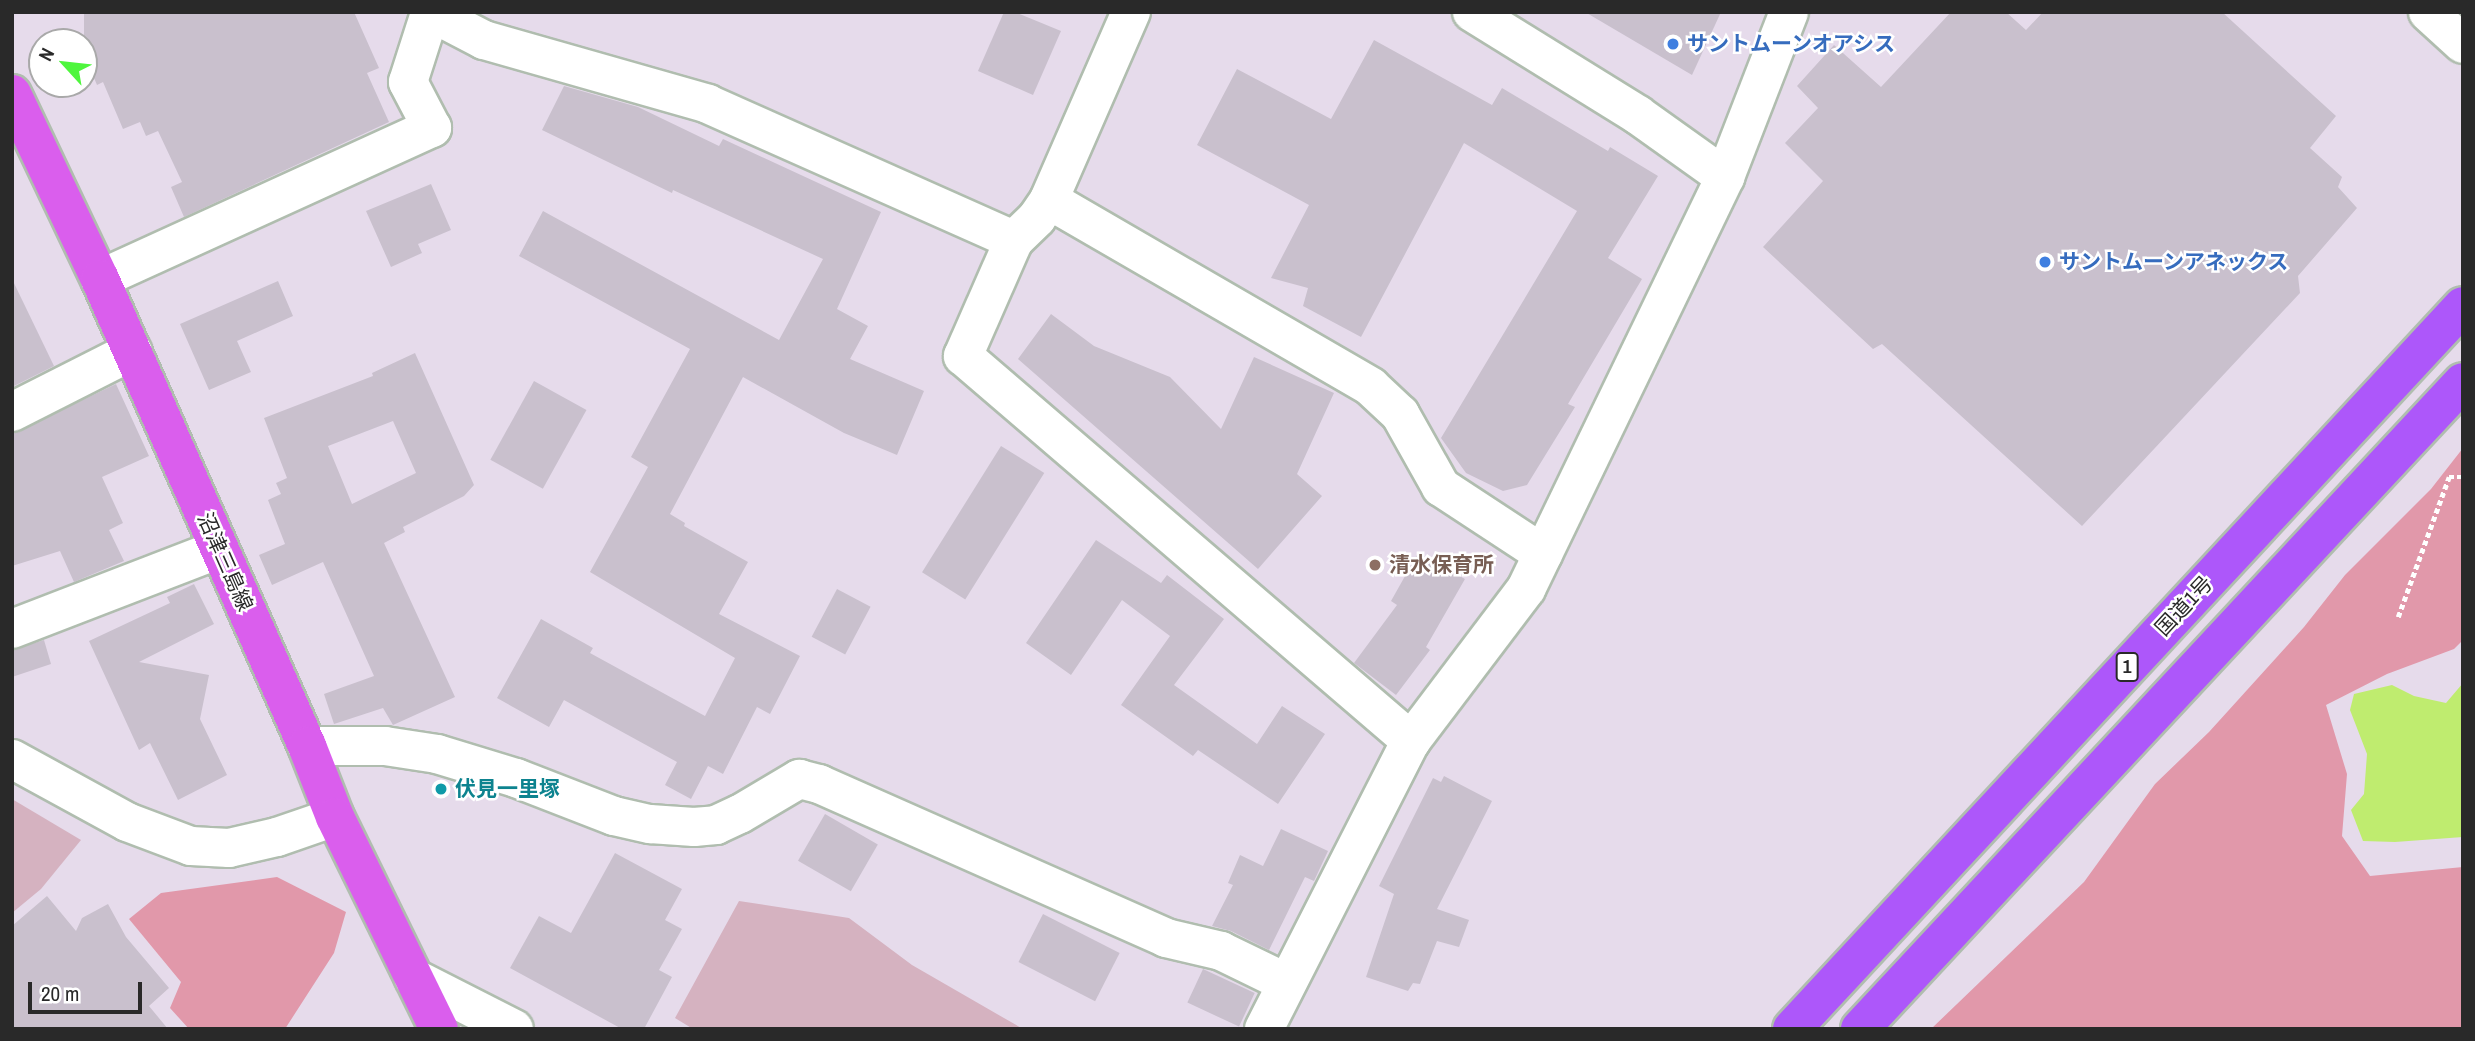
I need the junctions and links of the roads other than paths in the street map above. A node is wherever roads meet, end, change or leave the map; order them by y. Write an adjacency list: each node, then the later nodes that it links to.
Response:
1 (1132, 12): 9 (street)
2 (1472, 12): 8 (street)
3 (1789, 12): 8 (street)
4 (2428, 12): 6 (street)
5 (430, 13): 10 (street); 11 (street)
6 (2463, 44)
7 (12, 94): 11 (main road, 沼津三島線)
8 (1725, 177): 17 (street)
9 (1049, 200): 10 (street); 17 (street)
10 (1014, 240): 19 (street)
11 (100, 279): 13 (main road, 沼津三島線)
12 (2463, 306): 28 (highway, 国道1号 / 1)
13 (132, 351): 15 (street); 16 (main road, 沼津三島線)
14 (2463, 382): 29 (highway)
15 (12, 412)
16 (219, 549): 18 (street); 20 (main road, 沼津三島線)
17 (1542, 554): 19 (street)
18 (12, 628)
19 (1411, 741): 24 (street)
20 (307, 746): 22 (main road, 沼津三島線); 24 (street)
21 (12, 759): 22 (street)
22 (335, 817): 23 (main road, 沼津三島線)
23 (414, 978): 25 (main road, 沼津三島線); 26 (street)
24 (1287, 983): 27 (street)
25 (439, 1029)
26 (514, 1029)
27 (1264, 1029)
28 (1792, 1029)
29 (1860, 1029)

